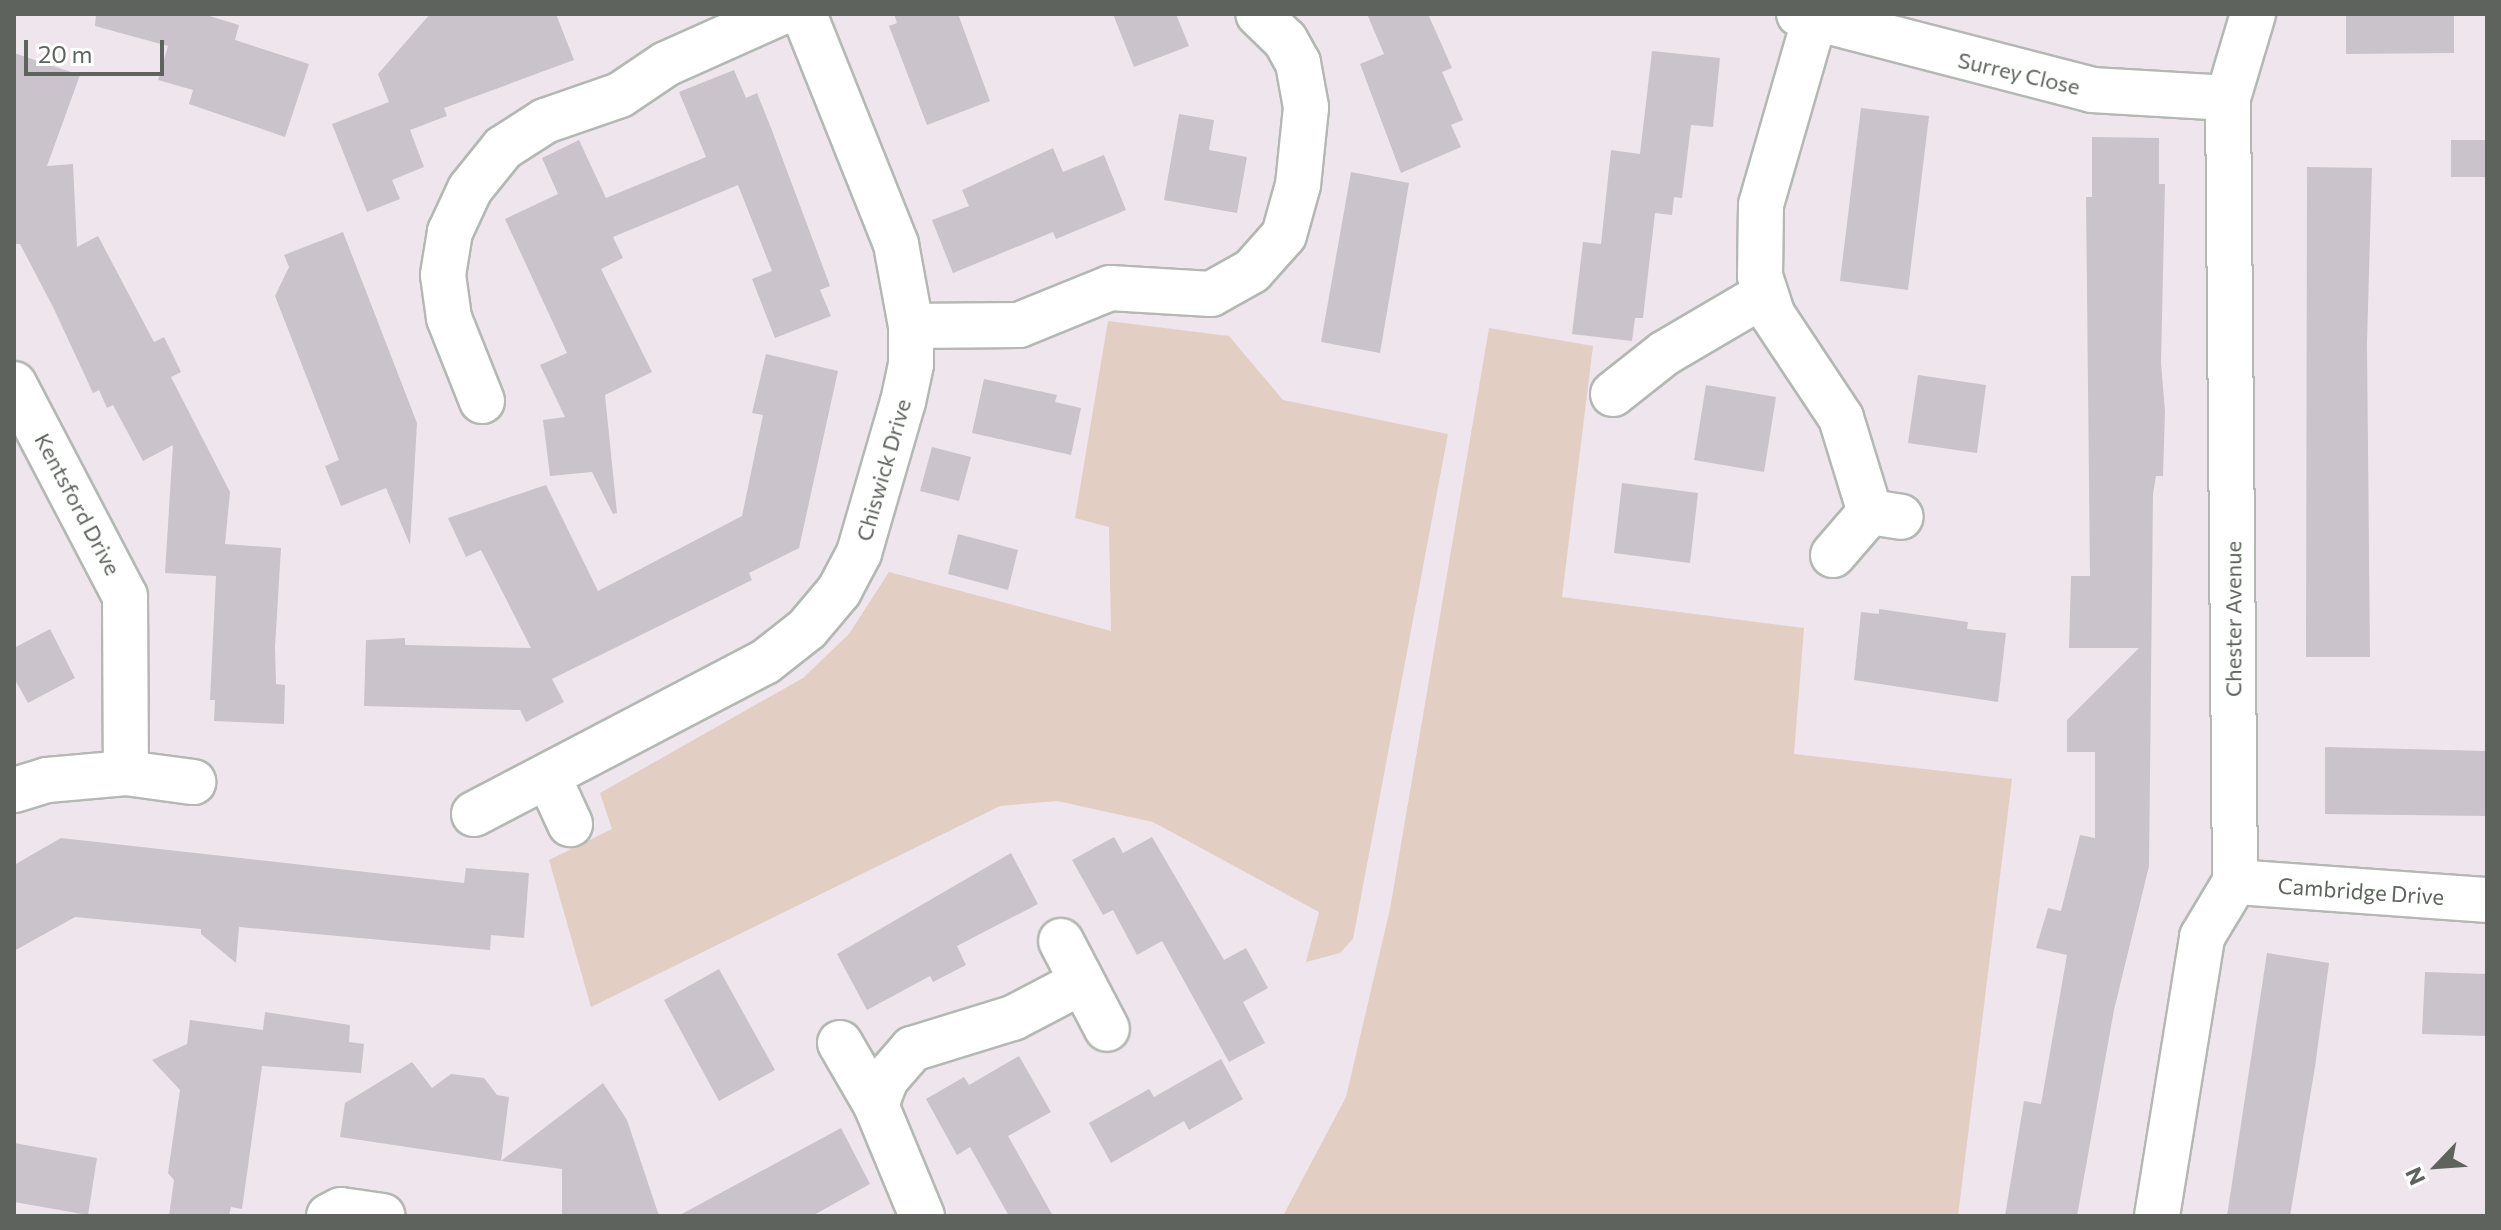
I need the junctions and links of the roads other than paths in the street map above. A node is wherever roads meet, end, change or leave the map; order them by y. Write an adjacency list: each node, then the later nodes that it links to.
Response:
1 (778, 14): 11 (street)
2 (804, 14): 8 (street, Chiswick Drive)
3 (1258, 14): 8 (street)
4 (2253, 14): 6 (street, Chester Avenue)
5 (1806, 17): 6 (street, Surrey Close); 7 (street, Surrey Close)
6 (2228, 98): 19 (street, Chester Avenue)
7 (1764, 295): 10 (street); 12 (street)
8 (911, 326): 14 (street, Chiswick Drive)
9 (14, 384): 13 (street, Kentsford Drive)
10 (1613, 394)
11 (482, 401)
12 (1833, 555)
13 (126, 773): 15 (street); 16 (street)
14 (548, 776): 17 (street, Chiswick Drive); 18 (street)
15 (193, 782)
16 (14, 790)
17 (474, 814)
18 (570, 824)
19 (2235, 882): 20 (street, Cambridge Drive); 29 (street)
20 (2487, 900)
21 (1061, 941): 22 (street)
22 (1082, 982): 23 (street); 25 (street)
23 (1107, 1029)
24 (840, 1043): 25 (street)
25 (876, 1105): 28 (street)
26 (329, 1216): 27 (street)
27 (383, 1216)
28 (922, 1216)
29 (2157, 1216)

